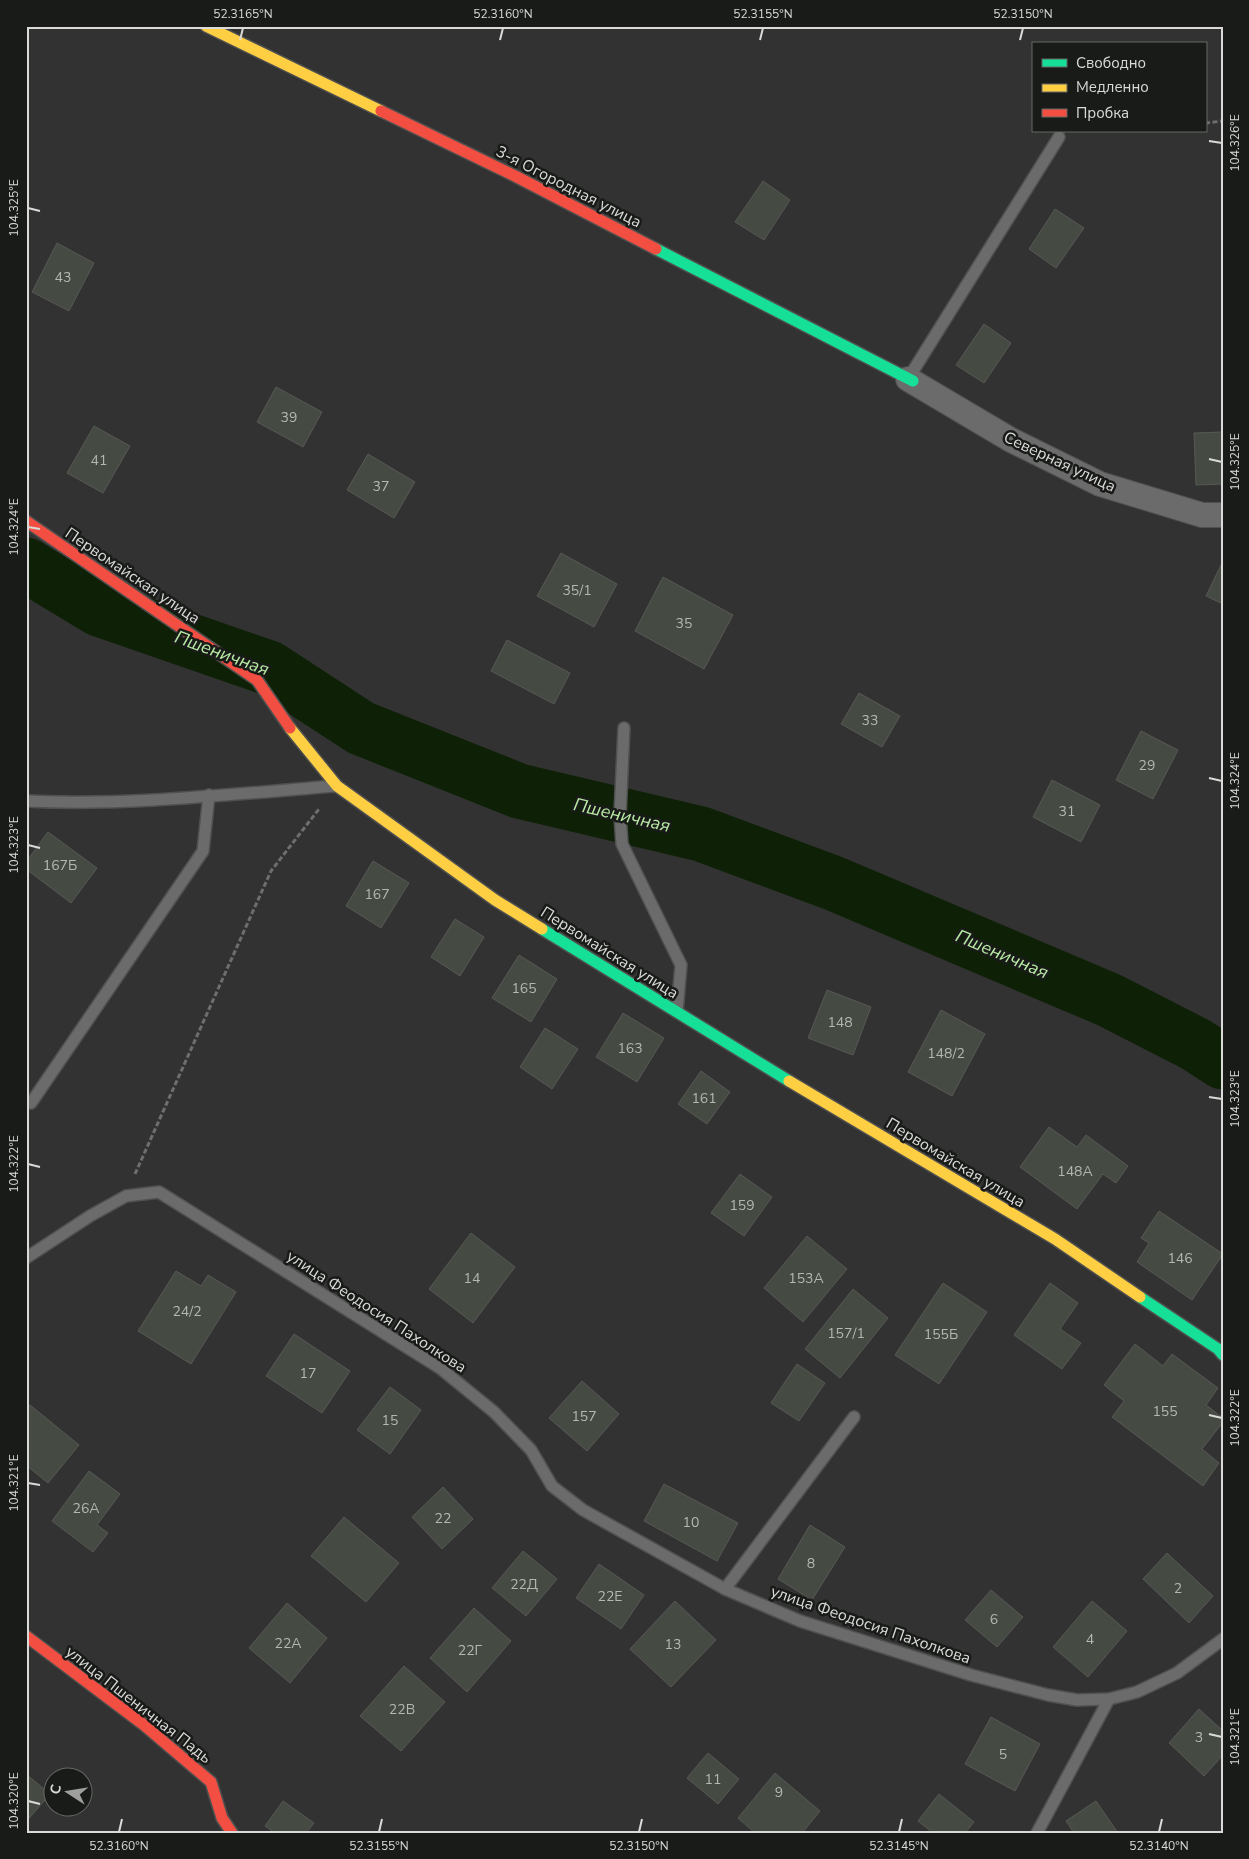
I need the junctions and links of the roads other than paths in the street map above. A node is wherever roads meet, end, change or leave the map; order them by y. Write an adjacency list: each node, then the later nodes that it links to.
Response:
1 (206, 26): 3 (street, 3-я Огородная улица)
2 (1059, 137): 3 (lane)
3 (911, 380): 4 (street, Северная улица)
4 (1223, 515)
5 (26, 521): 7 (street, Первомайская улица)
6 (624, 728): 10 (lane)
7 (337, 786): 8 (lane); 10 (street, Первомайская улица)
8 (209, 795): 9 (lane); 11 (lane)
9 (26, 801)
10 (677, 1012): 13 (street, Первомайская улица)
11 (31, 1103)
12 (26, 1258): 15 (lane, улица Феодосия Пахолкова)
13 (1223, 1355)
14 (854, 1417): 15 (lane)
15 (725, 1589): 18 (lane, улица Феодосия Пахолкова)
16 (26, 1636): 19 (street, улица Пшеничная Падь)
17 (1223, 1639): 18 (lane, улица Феодосия Пахолкова)
18 (1109, 1700): 20 (lane)
19 (232, 1833)
20 (1037, 1833)

